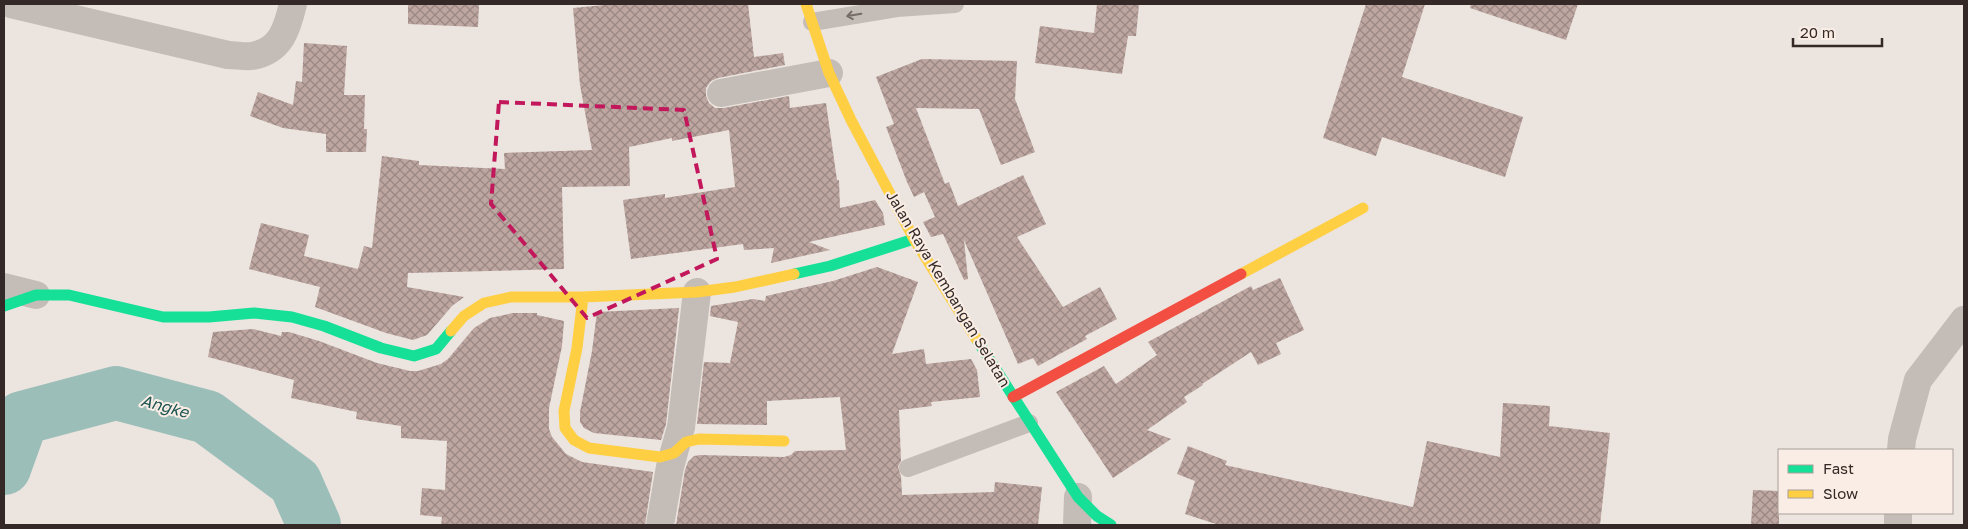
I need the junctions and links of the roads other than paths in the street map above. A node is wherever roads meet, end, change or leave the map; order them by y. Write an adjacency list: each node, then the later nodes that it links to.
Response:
1 (12, 4): 2 (street)
2 (293, 4)
3 (806, 4): 6 (street, Jalan Raya Kembangan Selatan)
4 (955, 4): 5 (lane)
5 (897, 6): 6 (lane, one-way to 6)
6 (812, 22): 7 (street, Jalan Raya Kembangan Selatan)
7 (829, 73): 8 (street); 10 (street, Jalan Raya Kembangan Selatan)
8 (721, 93)
9 (1363, 208): 17 (street)
10 (914, 239): 12 (street); 17 (street, Jalan Raya Kembangan Selatan)
11 (4, 287): 13 (street)
12 (697, 292): 14 (street); 21 (street)
13 (36, 295): 14 (street); 15 (street)
14 (582, 297): 21 (street)
15 (4, 306)
16 (1964, 320): 20 (street)
17 (1013, 397): 18 (street, Jalan Raya Kembangan Selatan)
18 (1029, 423): 22 (lane); 23 (street, Jalan Raya Kembangan Selatan)
19 (784, 441): 21 (street)
20 (1901, 449)
21 (674, 453): 24 (street)
22 (908, 468)
23 (1078, 496): 25 (street); 26 (street, Jalan Raya Kembangan Selatan)
24 (660, 525)
25 (1077, 525)
26 (1111, 525)

